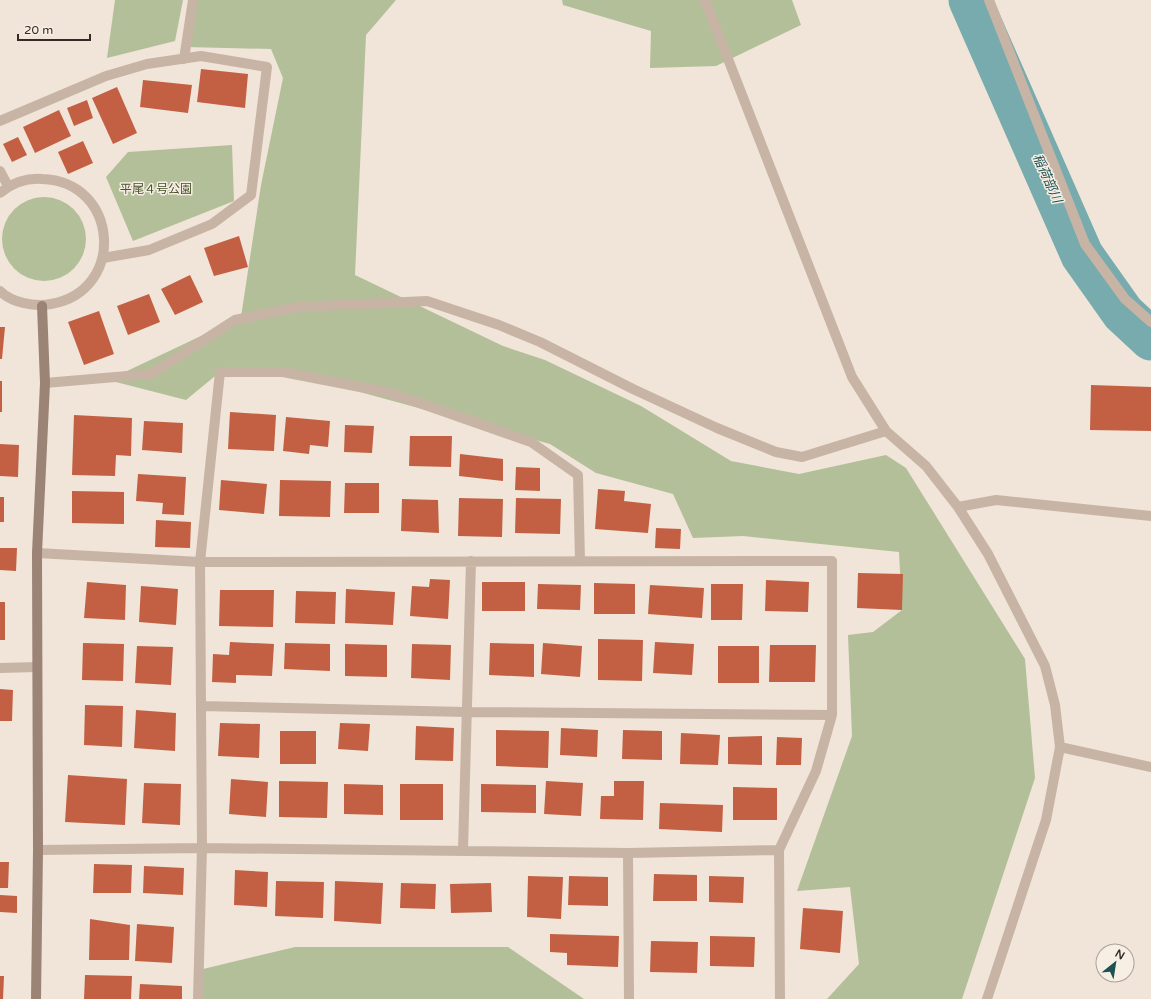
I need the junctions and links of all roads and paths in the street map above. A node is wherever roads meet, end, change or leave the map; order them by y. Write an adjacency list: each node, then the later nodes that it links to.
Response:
1 (193, 0): 4 (street)
2 (705, 0): 13 (street)
3 (989, 0): 11 (street)
4 (184, 59): 5 (street); 8 (street)
5 (0, 121)
6 (0, 171): 7 (street)
7 (4, 190): 8 (street)
8 (103, 258): 10 (street)
9 (0, 291): 10 (street)
10 (42, 306): 12 (street)
11 (1151, 322)
12 (45, 383): 13 (street); 16 (street)
13 (886, 431): 14 (street)
14 (958, 507): 15 (street); 25 (street)
15 (1151, 516)
16 (36, 553): 18 (street); 20 (street)
17 (471, 561): 18 (street); 19 (street); 23 (street)
18 (200, 562): 19 (street); 22 (street)
19 (580, 562): 24 (street)
20 (37, 667): 21 (street); 28 (street)
21 (0, 668)
22 (201, 706): 23 (street); 27 (street)
23 (466, 712): 24 (street); 29 (street)
24 (832, 715): 30 (street)
25 (1060, 747): 26 (street); 36 (street)
26 (1151, 767)
27 (202, 848): 28 (street); 29 (street); 33 (street)
28 (38, 850): 32 (street)
29 (462, 850): 31 (street)
30 (779, 850): 31 (street); 35 (street)
31 (628, 853): 34 (street)
32 (36, 999)
33 (198, 999)
34 (629, 999)
35 (780, 999)
36 (986, 999)

